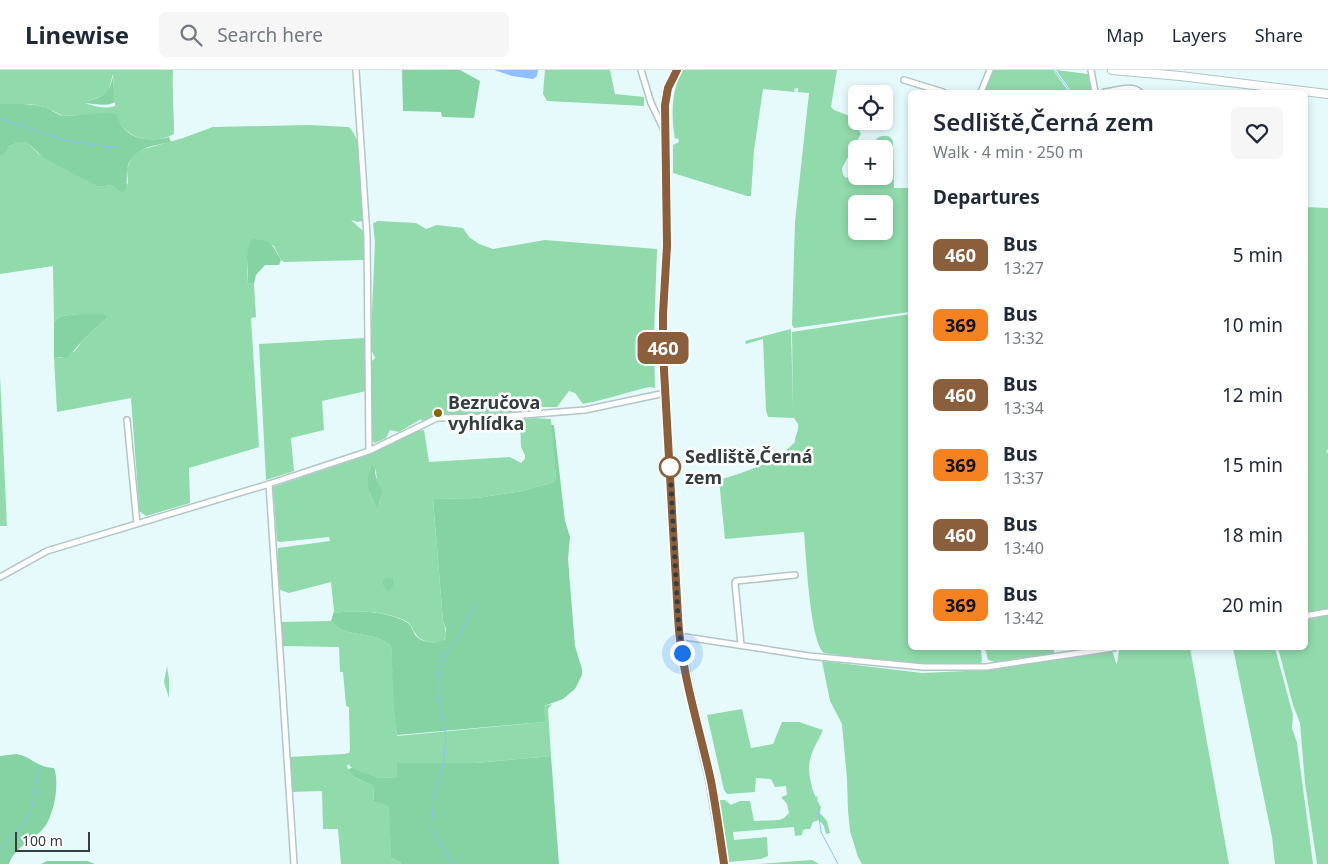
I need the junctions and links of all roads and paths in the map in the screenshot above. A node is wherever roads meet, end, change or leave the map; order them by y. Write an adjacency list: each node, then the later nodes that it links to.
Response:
1 (356, 70): 20 (street)
2 (641, 70): 17 (street)
3 (677, 70): 17 (main road)
4 (990, 70): 10 (street)
5 (1091, 70): 11 (street)
6 (1112, 70): 7 (main road)
7 (1172, 73): 14 (main road)
8 (904, 80): 9 (street)
9 (936, 90)
10 (982, 90)
11 (1095, 90)
12 (1118, 90): 13 (street)
13 (1137, 90)
14 (1298, 90)
15 (1308, 91): 16 (main road)
16 (1328, 94)
17 (664, 131): 18 (main road)
18 (665, 393): 20 (street); 27 (main road)
19 (127, 420): 22 (street)
20 (369, 451): 21 (street)
21 (269, 484): 22 (street); 30 (street)
22 (137, 524): 24 (street)
23 (795, 576): 28 (street)
24 (0, 577)
25 (1328, 612): 26 (street)
26 (1308, 615)
27 (679, 636): 28 (street); 31 (main road)
28 (741, 646): 29 (street)
29 (1100, 650)
30 (294, 864)
31 (724, 864)

